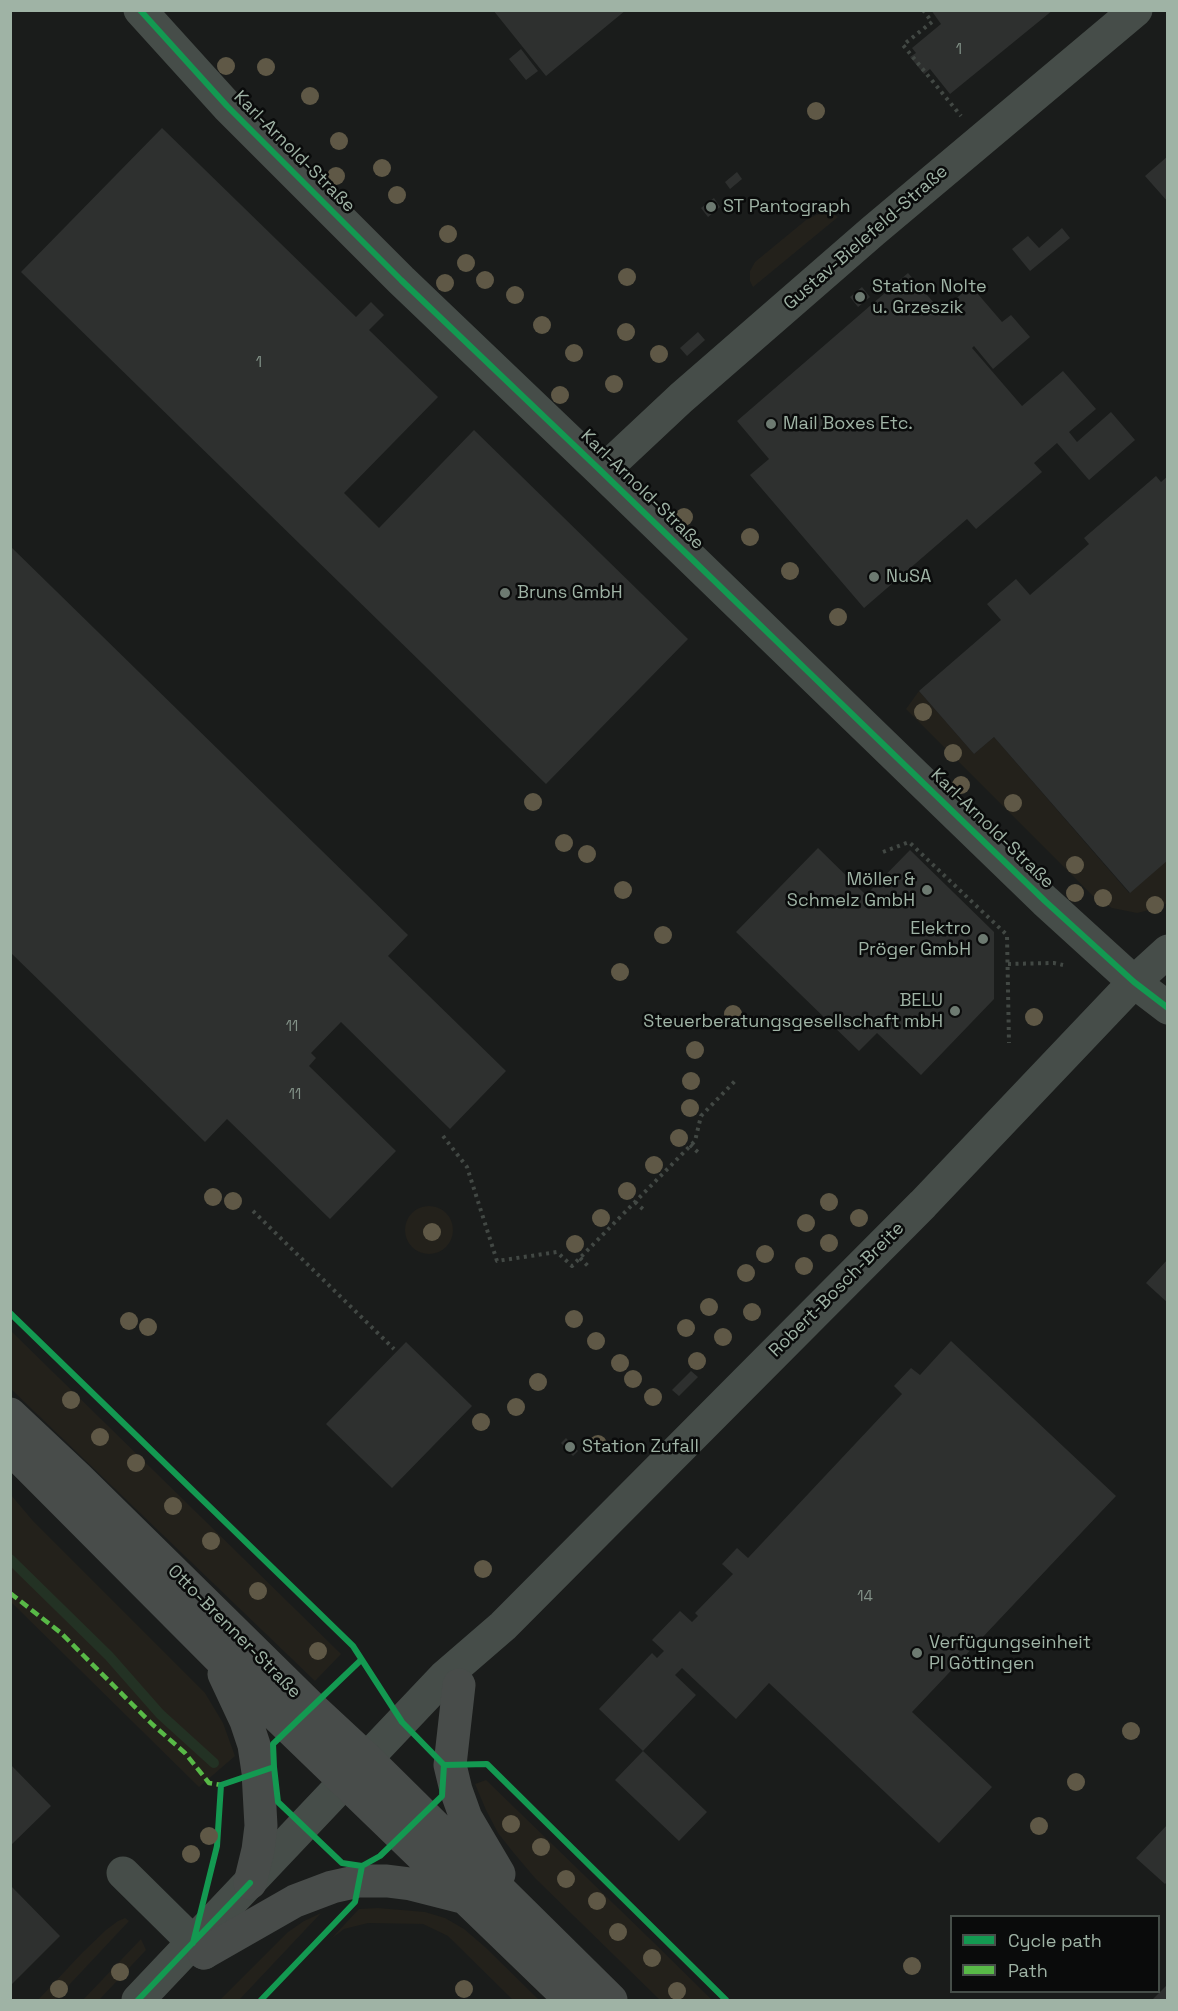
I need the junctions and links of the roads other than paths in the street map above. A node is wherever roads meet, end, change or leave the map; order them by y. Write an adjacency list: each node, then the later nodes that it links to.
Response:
1 (140, 10): 3 (street, Karl-Arnold-Straße)
2 (1136, 10): 3 (street, Gustav-Bielefeld-Straße)
3 (602, 472): 5 (street, Karl-Arnold-Straße)
4 (1167, 951): 5 (street, Robert-Bosch-Breite)
5 (1134, 982): 6 (street, Karl-Arnold-Straße); 9 (street, Robert-Bosch-Breite)
6 (1167, 1008)
7 (10, 1414): 12 (main road, Otto-Brenner-Straße)
8 (10, 1448): 10 (main road, Otto-Brenner-Straße)
9 (503, 1626): 11 (street, Robert-Bosch-Breite); 12 (street, Robert-Bosch-Breite)
10 (214, 1653): 12 (main road, Otto-Brenner-Straße); 14 (main road)
11 (459, 1685): 12 (street, Robert-Bosch-Breite); 16 (main road)
12 (362, 1776): 14 (street, Robert-Bosch-Breite); 15 (main road, Otto-Brenner-Straße); 16 (main road, Otto-Brenner-Straße); 17 (street, Robert-Bosch-Breite)
13 (123, 1873): 17 (street)
14 (250, 1883): 17 (street, Robert-Bosch-Breite)
15 (467, 1898): 17 (main road); 20 (main road, Otto-Brenner-Straße)
16 (521, 1911): 21 (main road, Otto-Brenner-Straße)
17 (199, 1948): 18 (street, Robert-Bosch-Breite); 19 (street, Robert-Bosch-Breite)
18 (138, 2001)
19 (160, 2001)
20 (571, 2001)
21 (611, 2001)

